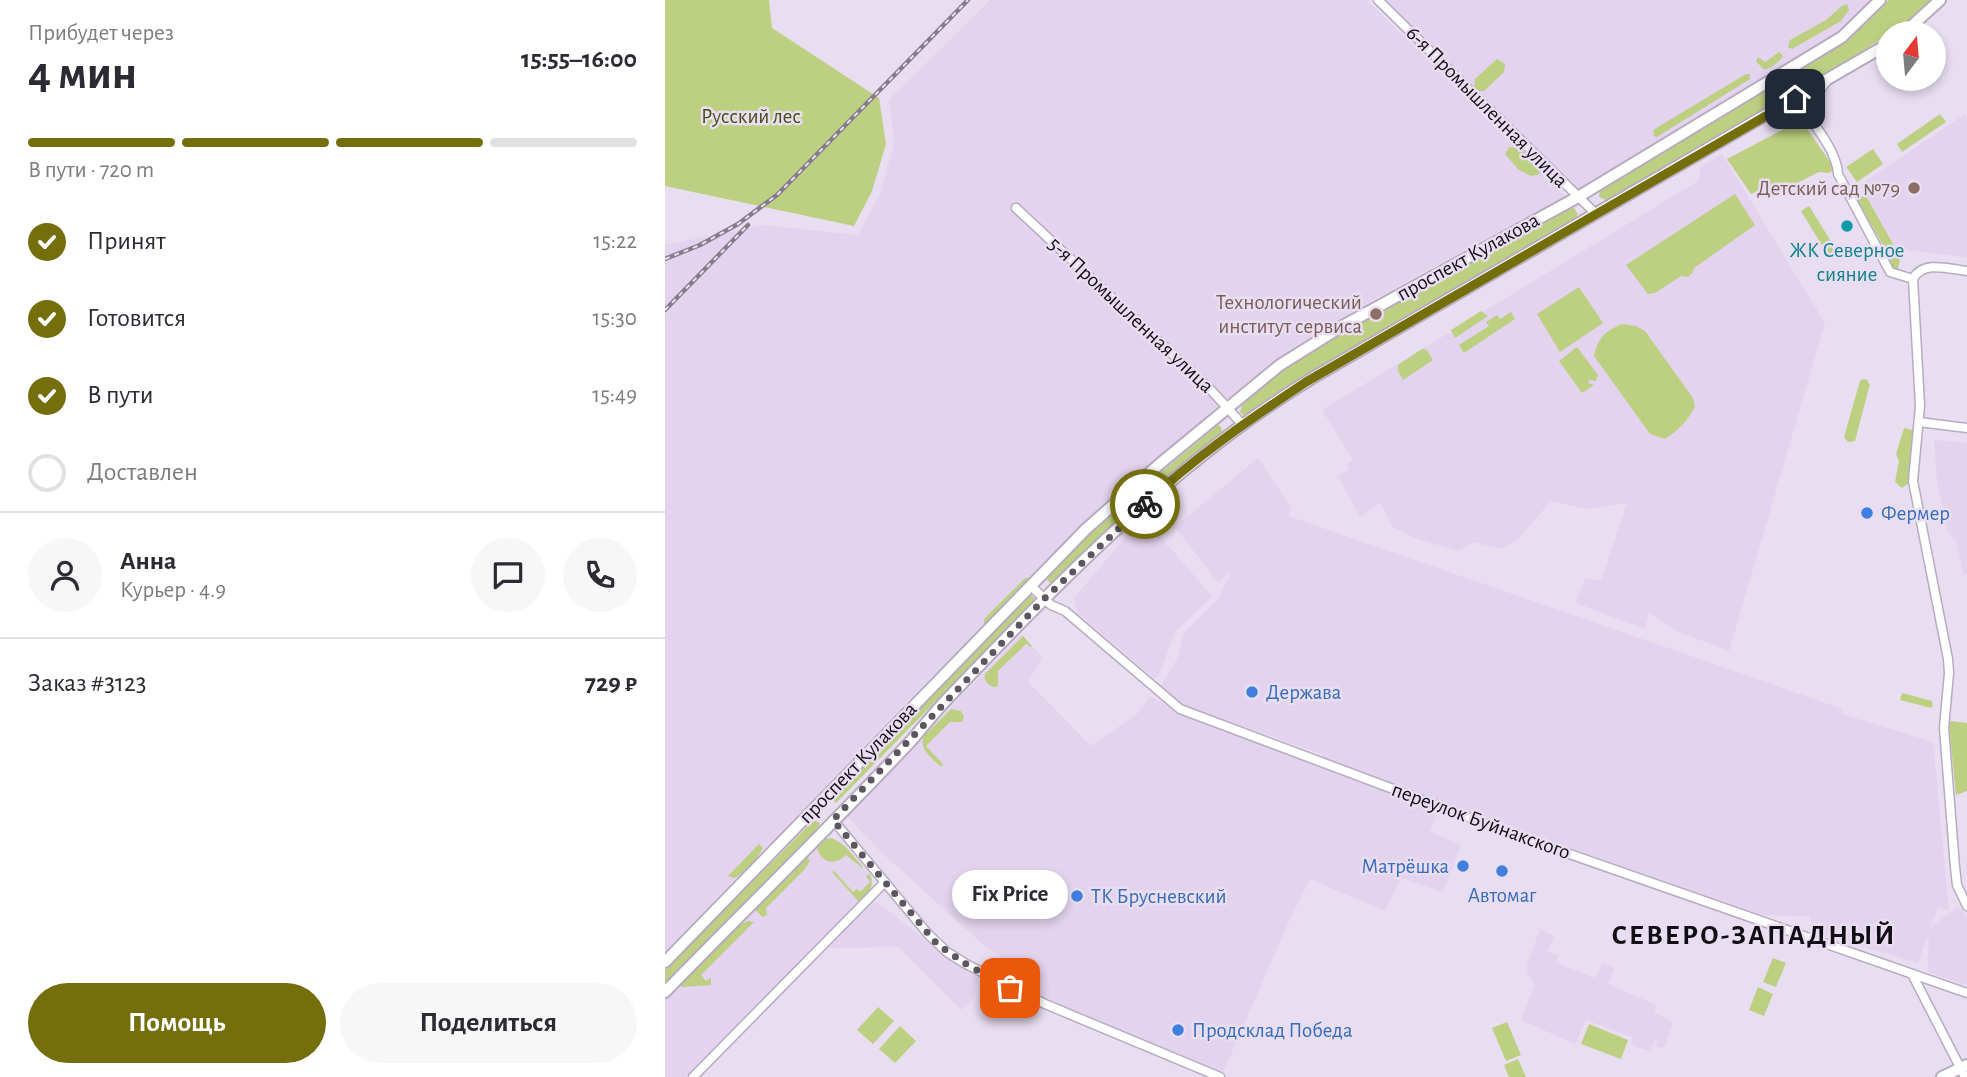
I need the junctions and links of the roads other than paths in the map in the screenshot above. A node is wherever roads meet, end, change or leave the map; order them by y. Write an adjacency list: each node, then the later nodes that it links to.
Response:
1 (1378, 0): 9 (street, 6-я Промышленная улица)
2 (1881, 0): 9 (main road, проспект Кулакова)
3 (1940, 0): 4 (main road)
4 (1917, 21)
5 (1876, 51): 6 (main road, проспект Кулакова)
6 (1826, 81): 7 (main road, проспект Кулакова); 8 (street)
7 (1793, 101): 8 (street); 11 (main road, проспект Кулакова)
8 (1805, 110): 13 (street)
9 (1578, 197): 11 (street, 6-я Промышленная улица); 14 (main road, проспект Кулакова)
10 (1016, 208): 14 (street, 5-я Промышленная улица)
11 (1596, 214): 16 (main road, проспект Кулакова)
12 (1967, 271): 13 (street)
13 (1913, 279): 15 (street)
14 (1228, 407): 16 (street, 5-я Промышленная улица); 18 (main road, проспект Кулакова)
15 (1919, 422): 17 (street); 23 (street)
16 (1243, 425): 19 (main road, проспект Кулакова)
17 (1967, 428)
18 (1031, 586): 19 (street, переулок Буйнакского); 20 (main road, проспект Кулакова)
19 (1044, 599): 21 (main road, проспект Кулакова); 25 (street, переулок Буйнакского)
20 (819, 805): 21 (main road); 24 (main road, проспект Кулакова)
21 (833, 820): 22 (street); 26 (main road, проспект Кулакова)
22 (885, 882): 29 (street); 30 (street)
23 (1967, 906)
24 (665, 962)
25 (1912, 974): 27 (street, переулок Буйнакского); 28 (street)
26 (665, 992)
27 (1967, 993)
28 (1964, 1070): 31 (main road)
29 (693, 1077)
30 (1220, 1077)
31 (1942, 1077)

